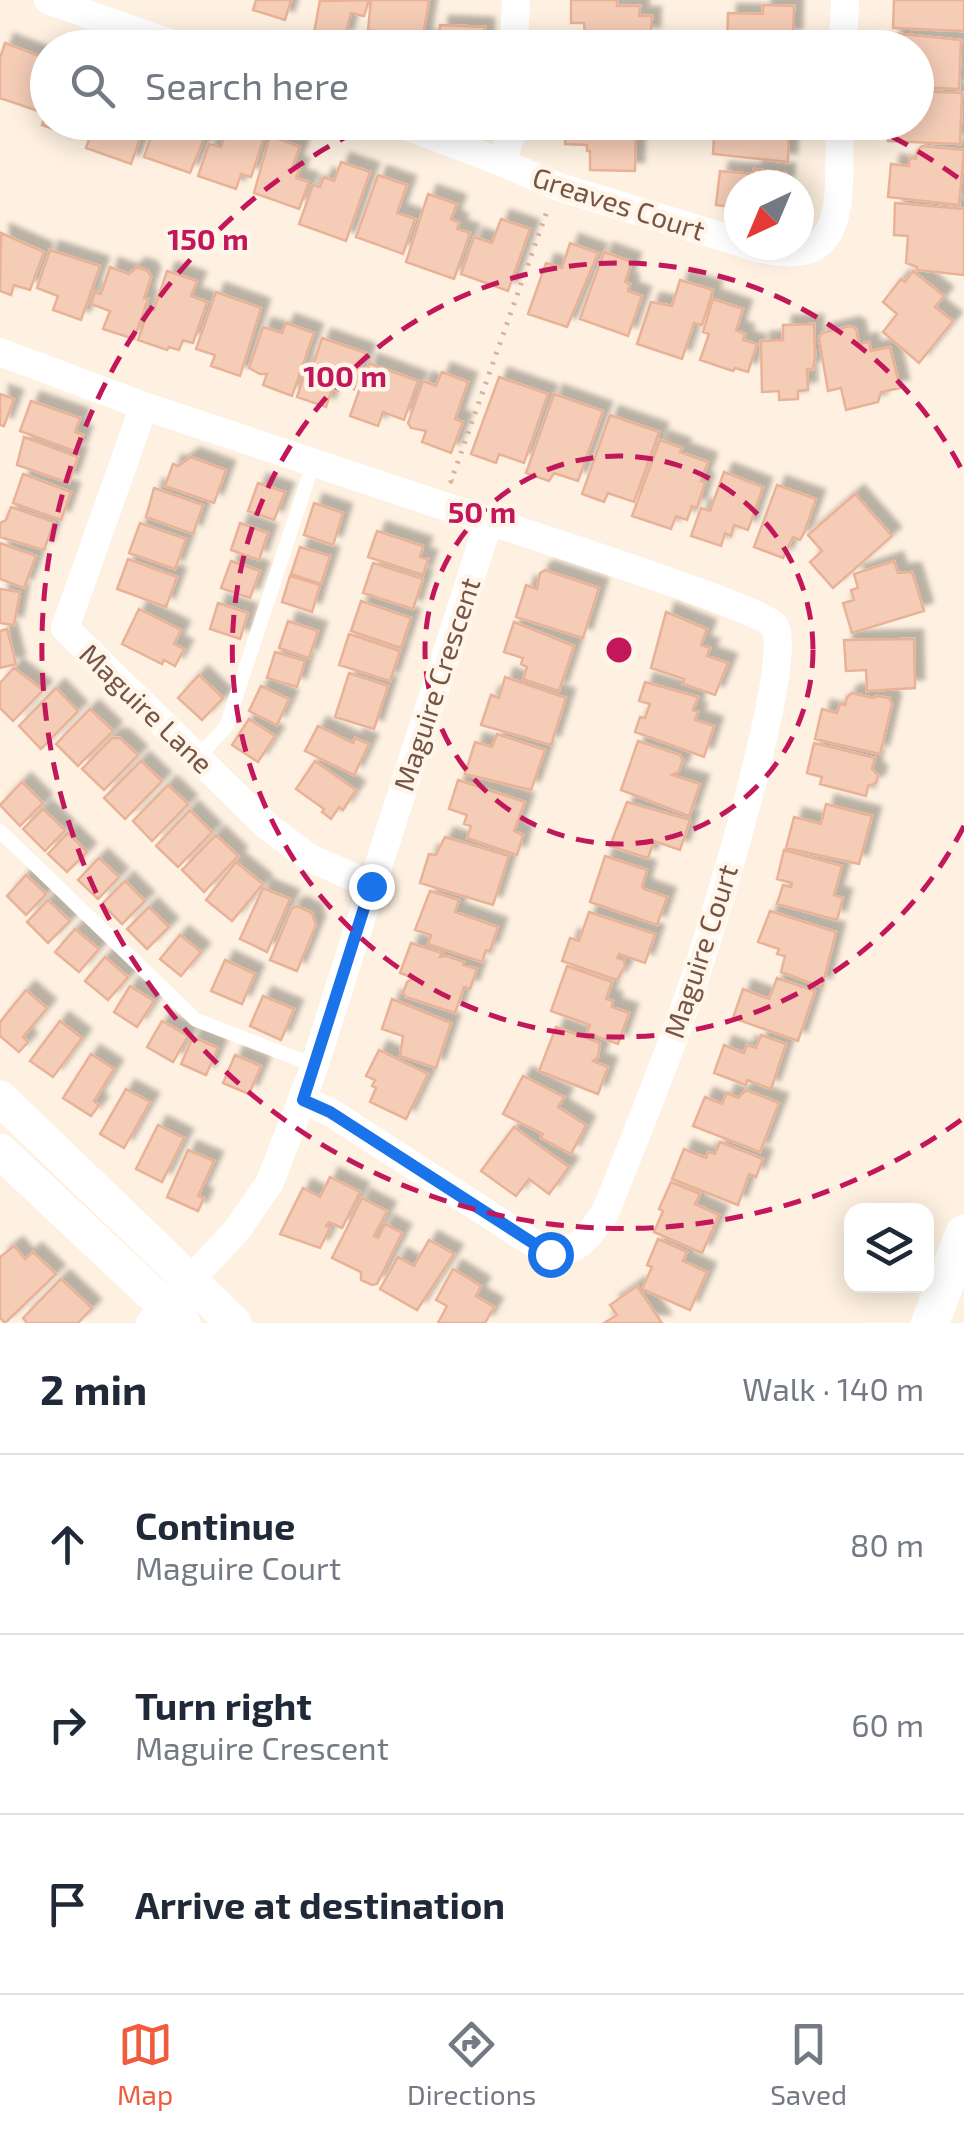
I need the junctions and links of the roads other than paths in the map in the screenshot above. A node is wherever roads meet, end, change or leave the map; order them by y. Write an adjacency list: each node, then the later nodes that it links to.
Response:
1 (48, 0): 4 (street)
2 (516, 0): 5 (street)
3 (845, 0): 6 (street)
4 (132, 30)
5 (515, 30)
6 (844, 30)
7 (443, 140): 10 (street, Greaves Court)
8 (510, 140): 10 (street)
9 (839, 140): 12 (street)
10 (501, 162): 11 (street, Greaves Court)
11 (724, 237)
12 (814, 249)
13 (0, 352): 14 (street)
14 (144, 406): 15 (street); 17 (street, Maguire Lane)
15 (313, 464): 16 (street); 17 (lane)
16 (489, 521): 19 (street, Maguire Crescent); 22 (street, Maguire Court)
17 (198, 758): 19 (street, Maguire Lane)
18 (0, 831): 20 (lane)
19 (371, 886): 20 (street, Maguire Crescent)
20 (314, 1065): 22 (street, Maguire Crescent)
21 (0, 1098): 25 (street)
22 (303, 1100): 25 (street, Maguire Crescent)
23 (0, 1151): 25 (street)
24 (964, 1234): 27 (main road)
25 (172, 1309): 26 (street)
26 (234, 1323)
27 (930, 1323)

